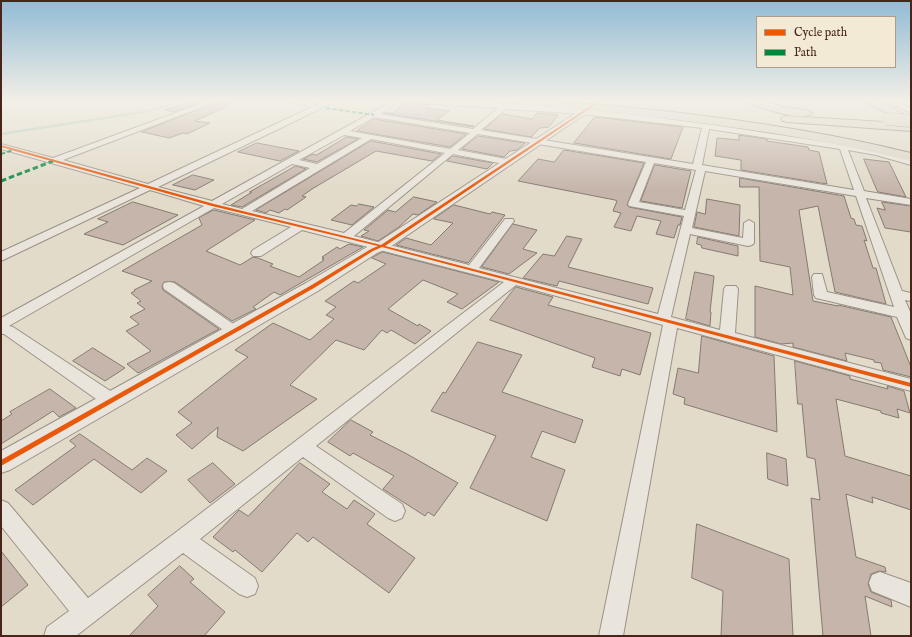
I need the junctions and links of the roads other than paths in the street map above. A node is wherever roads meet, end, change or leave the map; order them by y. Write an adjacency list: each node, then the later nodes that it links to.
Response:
1 (135, 131): 17 (street)
2 (269, 131): 23 (street)
3 (467, 131): 9 (street)
4 (556, 131): 11 (street)
5 (705, 131): 22 (street)
6 (737, 131): 13 (street)
7 (781, 131): 15 (highway)
8 (343, 132): 10 (street); 18 (street)
9 (475, 132): 11 (street); 14 (street)
10 (369, 137): 14 (street); 21 (street)
11 (539, 142): 16 (street); 19 (street)
12 (1, 146): 17 (street)
13 (843, 147): 20 (street); 24 (street)
14 (452, 152): 19 (street); 33 (street)
15 (911, 157)
16 (651, 160): 22 (street); 28 (street)
17 (53, 161): 23 (street)
18 (291, 162): 21 (street); 26 (street)
19 (509, 162): 34 (street)
20 (911, 162)
21 (318, 167): 27 (street)
22 (699, 168): 24 (street); 28 (street)
23 (149, 187): 26 (street); 36 (street)
24 (860, 194): 25 (street); 42 (street)
25 (911, 202)
26 (213, 205): 27 (street); 46 (street)
27 (244, 212): 31 (street)
28 (690, 214): 32 (street)
29 (508, 221): 37 (street)
30 (749, 223): 32 (street)
31 (301, 226): 33 (street); 35 (street)
32 (686, 230): 45 (street)
33 (346, 237): 34 (street)
34 (382, 246): 37 (street); 48 (street)
35 (257, 253)
36 (1, 257)
37 (471, 270): 39 (street)
38 (818, 277): 44 (street)
39 (513, 281): 45 (street); 53 (street)
40 (169, 286): 48 (street)
41 (731, 289): 50 (street)
42 (896, 294): 43 (street); 44 (street)
43 (911, 297)
44 (904, 314): 49 (street)
45 (667, 321): 50 (street); 63 (street)
46 (1, 324)
47 (1, 329): 52 (street)
48 (234, 331): 52 (street)
49 (911, 335)
50 (727, 337): 51 (street)
51 (911, 385)
52 (112, 401): 54 (street)
53 (302, 446): 56 (street); 57 (street)
54 (1, 463)
55 (1, 510): 61 (street)
56 (395, 512)
57 (183, 540): 59 (street); 61 (street)
58 (880, 583): 60 (street)
59 (247, 586)
60 (911, 595)
61 (85, 612): 62 (street)
62 (56, 636)
63 (610, 636)

